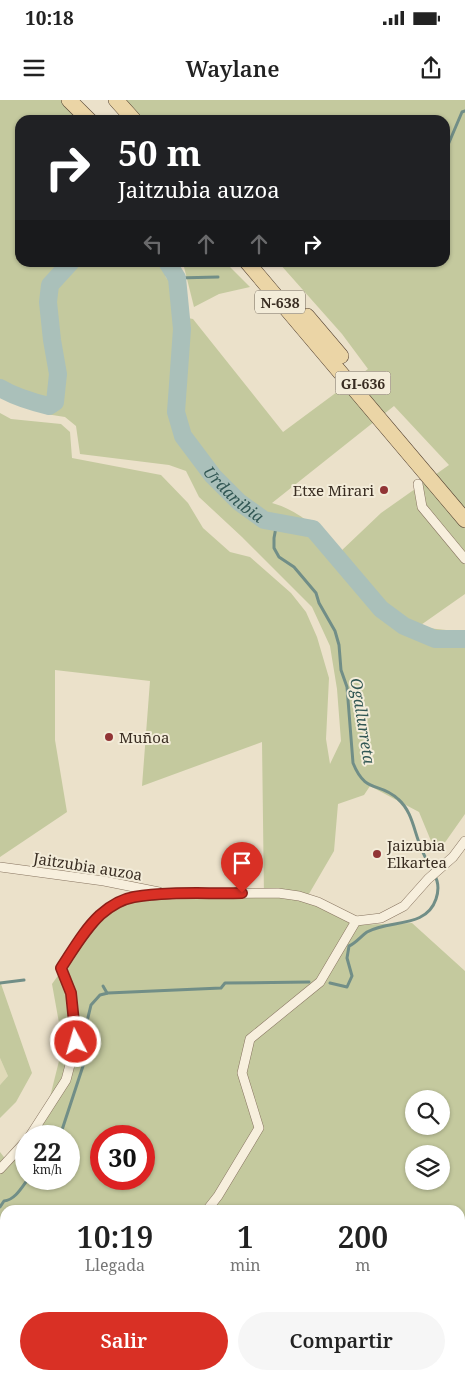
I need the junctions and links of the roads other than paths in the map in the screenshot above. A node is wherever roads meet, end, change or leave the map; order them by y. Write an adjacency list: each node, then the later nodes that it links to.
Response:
1 (69, 100): 3 (main road)
2 (114, 101): 4 (main road); 5 (main road)
3 (85, 115)
4 (121, 115)
5 (129, 115)
6 (241, 267): 9 (main road, GI-636)
7 (250, 267): 9 (main road, N-638)
8 (263, 267): 11 (main road, GI-636)
9 (314, 341): 12 (main road, GI-636)
10 (418, 484): 13 (street)
11 (465, 504)
12 (465, 520)
13 (465, 559)
14 (465, 841): 17 (street)
15 (0, 867): 16 (street, Jaitzubia auzoa)
16 (172, 894): 17 (street, Jaitzubia auzoa); 18 (street, Jaitzubia auzoa)
17 (356, 921): 21 (street)
18 (37, 1125)
19 (15, 1153): 20 (street)
20 (0, 1169)
21 (210, 1205)

